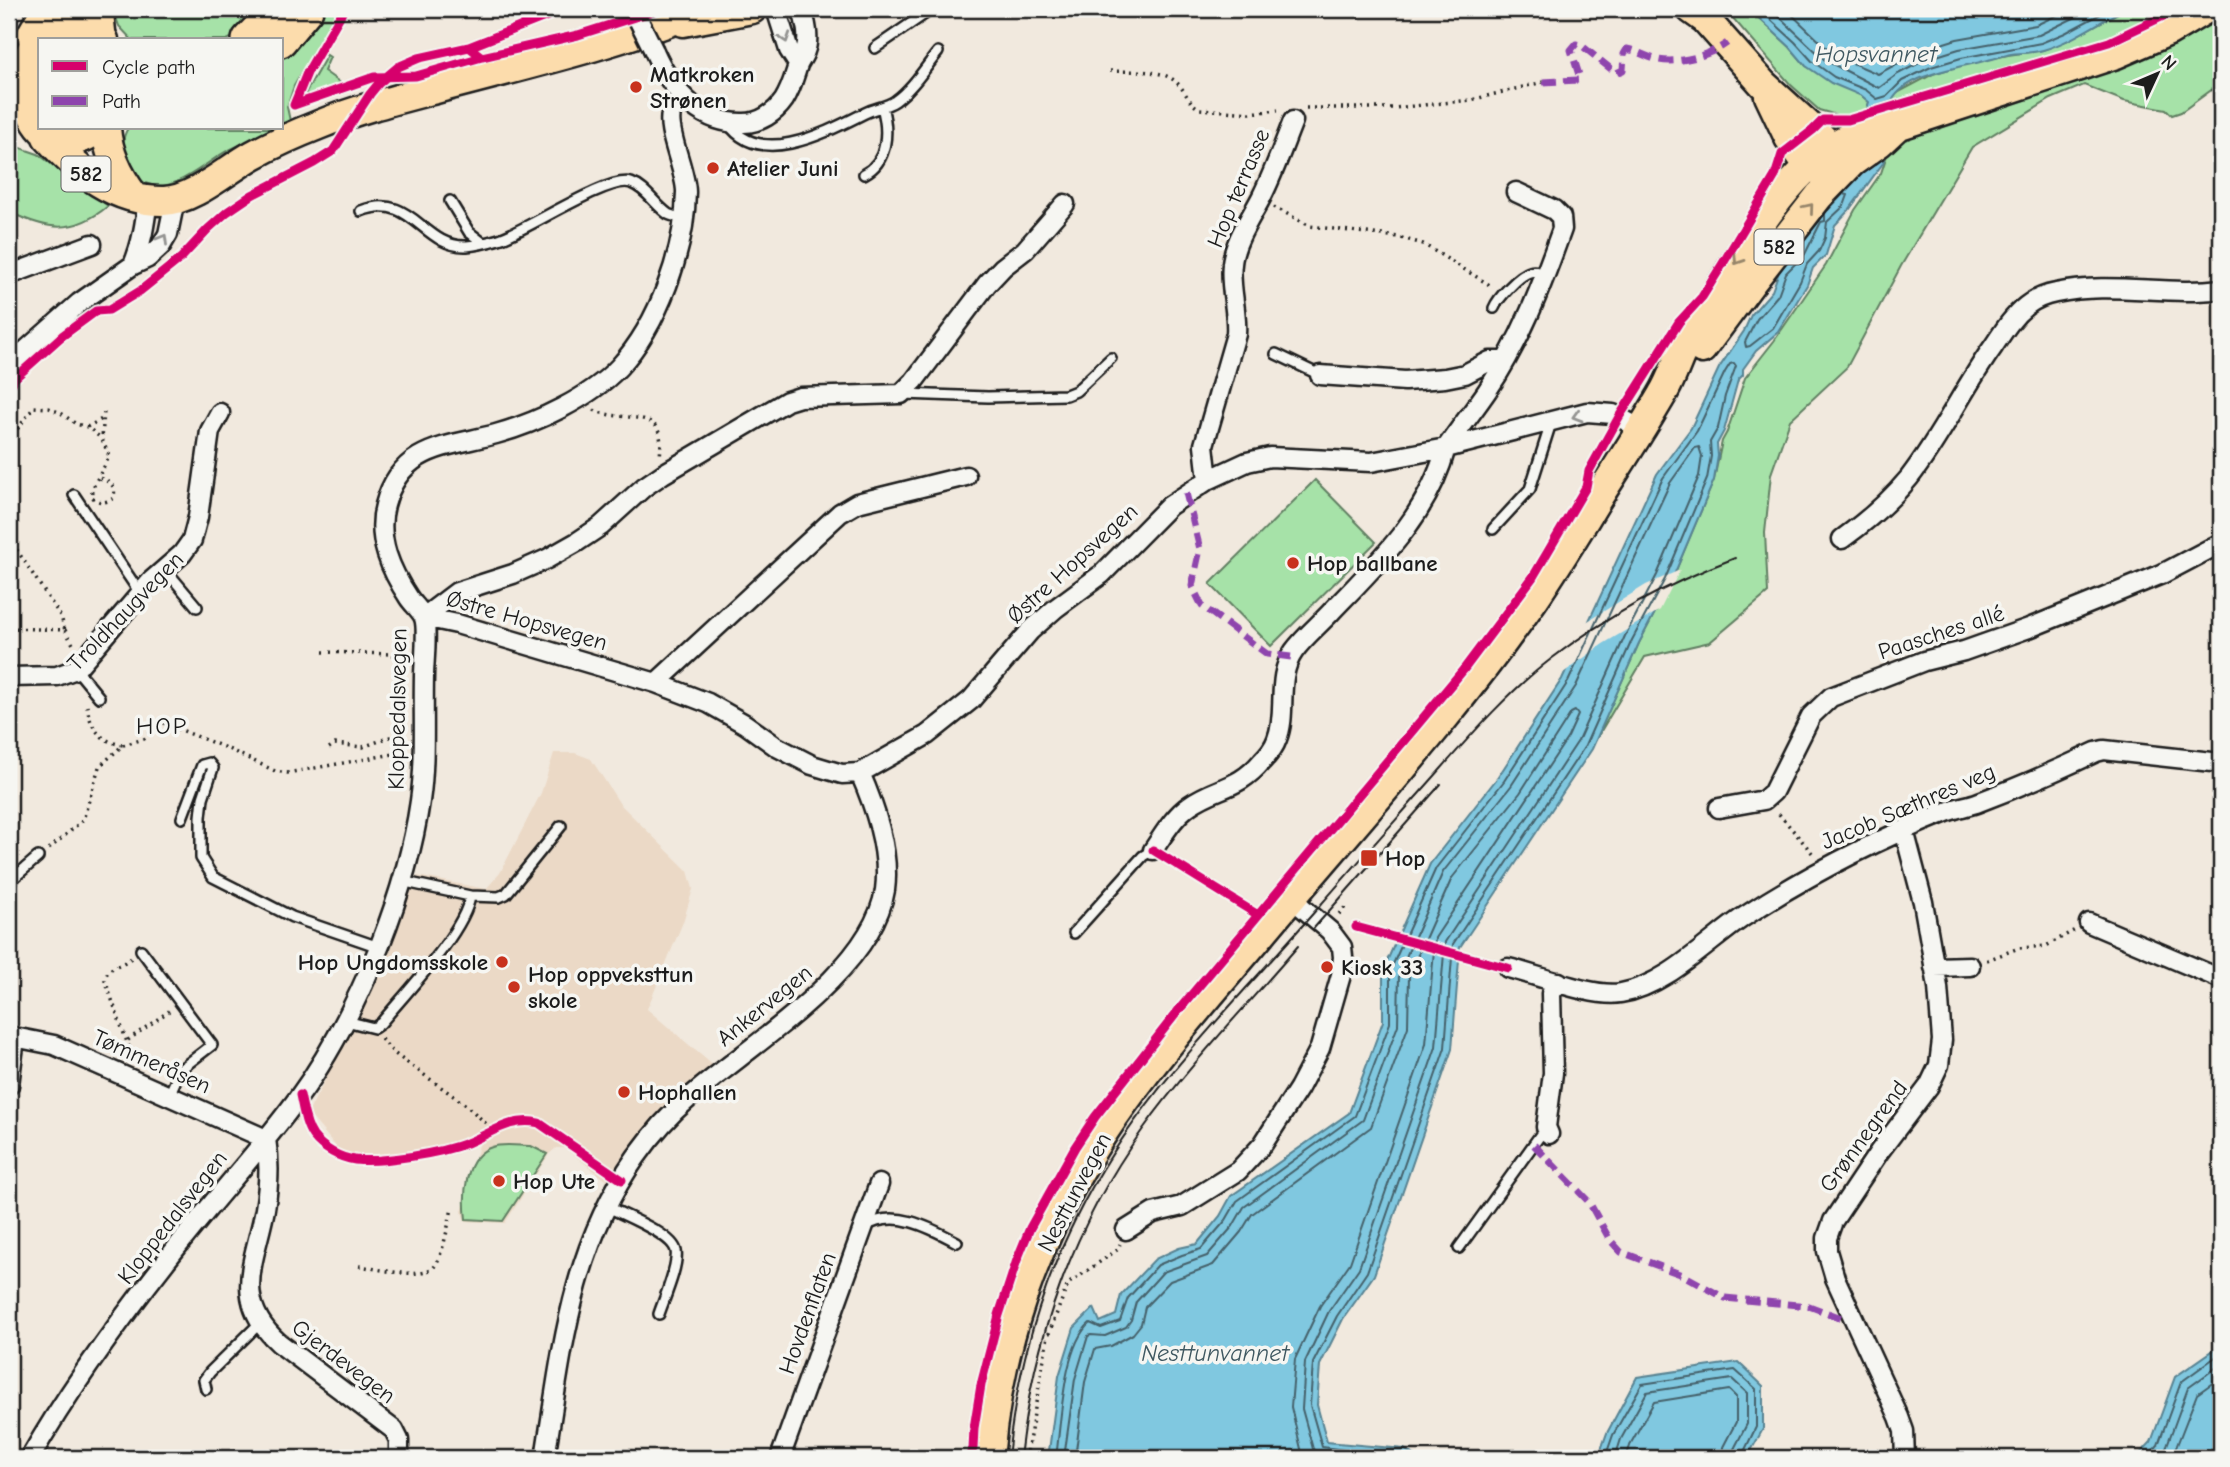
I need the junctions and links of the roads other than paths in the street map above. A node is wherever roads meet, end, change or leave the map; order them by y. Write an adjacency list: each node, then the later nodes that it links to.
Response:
1 (279, 9): 13 (highway)
2 (306, 9): 14 (highway)
3 (633, 9): 15 (street, bridge)
4 (703, 9): 15 (main road)
5 (752, 9): 15 (main road)
6 (776, 9): 18 (street, one-way to 18)
7 (801, 9): 18 (street)
8 (932, 9): 16 (lane)
9 (1692, 9): 19 (main road)
10 (2206, 9): 24 (main road, Nesttunvegen / 582)
11 (100, 28): 12 (main road)
12 (29, 35): 25 (main road)
13 (251, 38)
14 (282, 38)
15 (658, 38): 20 (street); 33 (main road)
16 (875, 48)
17 (939, 52): 21 (lane)
18 (798, 64): 23 (street)
19 (1763, 84): 28 (main road); 29 (main road)
20 (683, 99): 23 (street); 37 (street, Kloppedalsvegen)
21 (882, 107): 23 (lane); 30 (lane)
22 (1293, 115): 57 (street, Hop terrasse)
23 (728, 123)
24 (1897, 125): 28 (main road, Nesttunvegen / 582); 31 (main road, Nesttunvegen / 582)
25 (28, 129): 26 (main road); 33 (main road, 582)
26 (96, 130)
27 (106, 130): 33 (main road, 582)
28 (1833, 148): 29 (main road, Nesttunvegen / 582); 31 (main road)
29 (1809, 167): 31 (main road); 50 (main road, Nesttunvegen / 582, one-way to 50)
30 (864, 174)
31 (1839, 176): 50 (main road, Nesttunvegen / 582, one-way to 31)
32 (1516, 192): 42 (street)
33 (152, 199): 40 (street); 40 (street, one-way to 33)
34 (450, 201): 38 (lane)
35 (1065, 204): 51 (street)
36 (362, 212): 38 (lane)
37 (683, 219): 38 (lane); 65 (street, Kloppedalsvegen)
38 (483, 243)
39 (92, 244): 41 (street)
40 (133, 265): 48 (street)
41 (9, 275)
42 (1545, 277): 44 (lane); 47 (street)
43 (2221, 289): 60 (street)
44 (1494, 308)
45 (1276, 354): 49 (lane)
46 (1111, 358): 51 (lane)
47 (1505, 361): 49 (street); 55 (street)
48 (9, 365)
49 (1321, 375)
50 (1664, 392): 54 (main road, Nesttunvegen / 582)
51 (901, 394): 65 (street)
52 (220, 414): 62 (street, Troldhaugvegen)
53 (1551, 423): 54 (street, Østre Hopsvegen, one-way to 53); 55 (street, Østre Hopsvegen); 59 (lane)
54 (1641, 429): 81 (main road, Nesttunvegen / 582)
55 (1446, 448): 57 (street, Østre Hopsvegen); 76 (street)
56 (966, 476): 68 (street)
57 (1208, 480): 71 (street, Østre Hopsvegen)
58 (74, 495): 63 (lane)
59 (1493, 529)
60 (1842, 539)
61 (2221, 543): 72 (street, Paasches allé)
62 (165, 569): 63 (street, Troldhaugvegen); 64 (lane)
63 (140, 593): 66 (street, Troldhaugvegen)
64 (197, 607)
65 (424, 617): 68 (street, Østre Hopsvegen); 78 (street, Kloppedalsvegen)
66 (77, 661): 67 (street, Troldhaugvegen); 69 (lane)
67 (9, 677)
68 (656, 683): 71 (street, Østre Hopsvegen)
69 (99, 697)
70 (2221, 763): 75 (street, Jacob Sæthres veg)
71 (860, 773): 98 (street, Ankervegen)
72 (1719, 808)
73 (182, 818): 84 (lane)
74 (561, 826): 80 (lane)
75 (1904, 830): 87 (street, Grønnegrend); 90 (street, Jacob Sæthres veg)
76 (1153, 850): 83 (lane)
77 (38, 857): 79 (lane)
78 (401, 881): 80 (lane); 84 (street, Kloppedalsvegen)
79 (9, 882)
80 (470, 895): 91 (lane)
81 (1291, 898): 100 (street); 111 (main road, Nesttunvegen / 582)
82 (2089, 923): 89 (street)
83 (1074, 933)
84 (379, 947): 91 (street, Kloppedalsvegen)
85 (141, 950): 94 (lane)
86 (1970, 966): 87 (street)
87 (1934, 967): 112 (street, Grønnegrend)
88 (1508, 968): 90 (street, Jacob Sæthres veg)
89 (2221, 979)
90 (1559, 982): 95 (street)
91 (346, 1021): 96 (street, Kloppedalsvegen)
92 (12, 1037): 93 (street, Tømmeråsen); 94 (street, Tømmeråsen)
93 (9, 1085)
94 (171, 1091): 96 (street, Tømmeråsen)
95 (1548, 1130): 102 (lane)
96 (266, 1139): 104 (street, Gjerdevegen); 106 (street, Kloppedalsvegen)
97 (879, 1184): 99 (street, Hovdenflaten)
98 (608, 1207): 103 (lane); 109 (street, Ankervegen)
99 (863, 1227): 101 (lane); 110 (street, Hovdenflaten)
100 (1126, 1230)
101 (957, 1242)
102 (1459, 1248)
103 (659, 1314)
104 (260, 1323): 105 (lane); 108 (street, Gjerdevegen)
105 (206, 1389)
106 (34, 1450): 107 (street, Kloppedalsvegen)
107 (20, 1458)
108 (398, 1458)
109 (545, 1458)
110 (780, 1458)
111 (989, 1458)
112 (1905, 1458)

